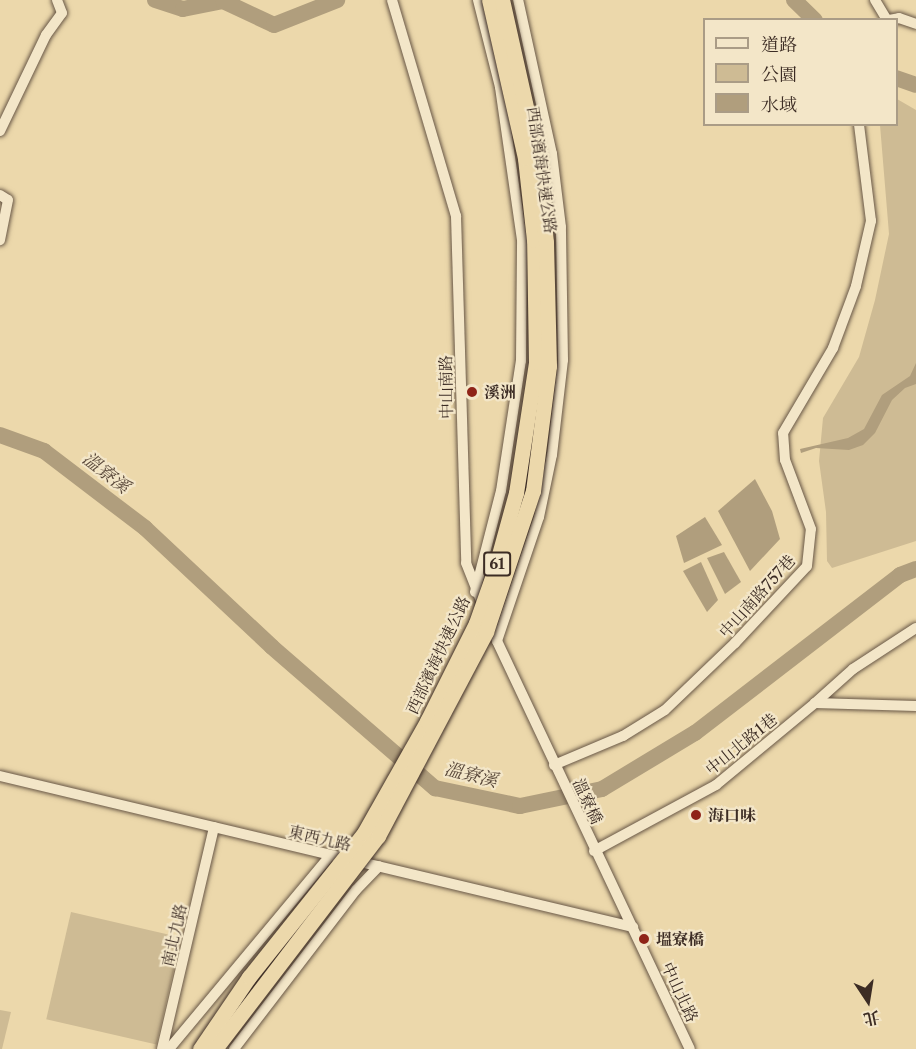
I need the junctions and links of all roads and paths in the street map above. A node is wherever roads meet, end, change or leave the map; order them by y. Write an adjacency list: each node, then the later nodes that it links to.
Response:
1 (57, 0): 12 (street)
2 (392, 0): 15 (street, 中山南路)
3 (478, 0): 15 (street)
4 (489, 0): 29 (highway, 西部濱海快速公路 / 61, bridge)
5 (502, 0): 30 (highway, 西部濱海快速公路 / 61, bridge)
6 (518, 0): 17 (street)
7 (876, 0): 8 (street)
8 (887, 18)
9 (898, 18): 10 (street)
10 (916, 24)
11 (859, 126): 20 (street, 中山南路757巷)
12 (0, 131)
13 (0, 195): 14 (street)
14 (0, 240)
15 (475, 592): 17 (street, 中山南路)
16 (916, 628): 18 (street, 中山北路1巷)
17 (497, 641): 20 (street, 中山南路)
18 (815, 703): 19 (street); 23 (street, 中山北路1巷)
19 (916, 706)
20 (554, 765): 23 (street, 溫寮橋)
21 (0, 776): 22 (street, 東西九路)
22 (214, 827): 24 (street, 東西九路); 27 (street, 南北九路)
23 (594, 851): 26 (street, 中山北路)
24 (330, 856): 25 (street, 東西九路); 28 (street)
25 (379, 866): 26 (street, 東西九路); 31 (street)
26 (633, 927): 32 (street, 中山北路)
27 (162, 1049)
28 (170, 1049)
29 (200, 1049)
30 (215, 1049)
31 (234, 1049)
32 (690, 1049)

